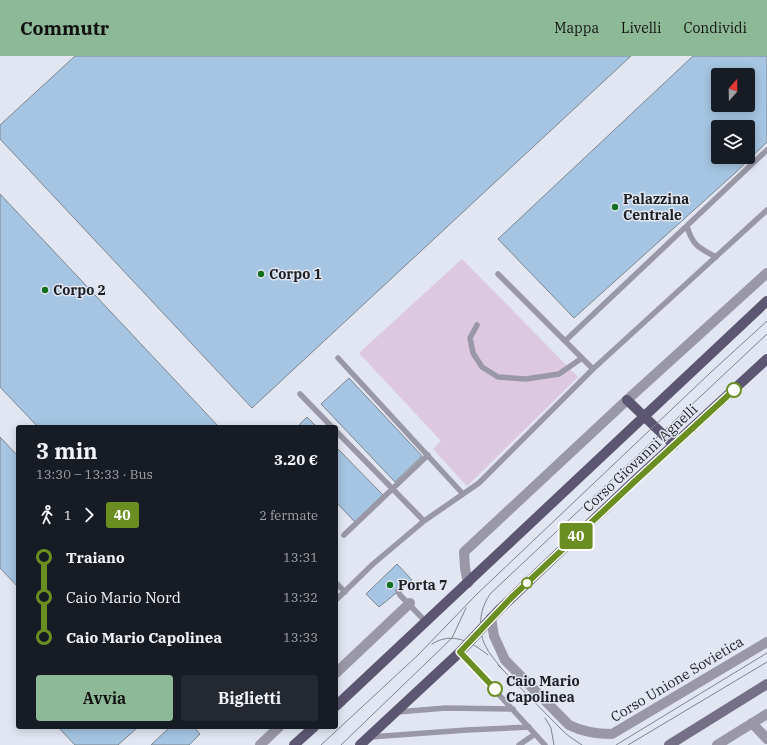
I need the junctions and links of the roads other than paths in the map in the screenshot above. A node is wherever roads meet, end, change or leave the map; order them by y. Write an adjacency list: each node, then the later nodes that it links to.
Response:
1 (767, 150): 3 (lane)
2 (767, 210): 4 (lane)
3 (686, 226): 4 (lane); 9 (lane)
4 (716, 257): 13 (lane)
5 (767, 273): 15 (street)
6 (498, 274): 9 (lane)
7 (767, 301): 16 (main road, Corso Giovanni Agnelli)
8 (477, 325): 11 (lane)
9 (565, 341): 11 (lane)
10 (338, 358): 20 (lane)
11 (582, 358): 13 (lane)
12 (767, 359): 19 (main road, Corso Giovanni Agnelli)
13 (593, 369): 22 (lane)
14 (300, 394): 17 (lane)
15 (627, 400): 16 (main road); 25 (street)
16 (644, 417): 19 (main road); 25 (main road, Corso Giovanni Agnelli)
17 (330, 425)
18 (338, 433): 21 (lane)
19 (674, 445): 31 (main road, Corso Giovanni Agnelli)
20 (428, 455): 21 (lane); 22 (lane)
21 (393, 489): 23 (lane); 24 (lane)
22 (463, 494): 23 (lane)
23 (424, 521): 28 (lane)
24 (344, 534)
25 (468, 583): 32 (main road, Corso Giovanni Agnelli)
26 (338, 586): 28 (lane)
27 (398, 591): 30 (lane)
28 (345, 592): 29 (lane)
29 (338, 598)
30 (410, 604): 32 (lane); 35 (street)
31 (491, 618): 33 (street, Corso Unione Sovietica); 34 (main road, Corso Giovanni Agnelli)
32 (426, 622): 37 (main road, Corso Giovanni Agnelli)
33 (767, 642)
34 (460, 652): 38 (lane); 39 (main road, Corso Giovanni Agnelli)
35 (338, 671)
36 (767, 684): 53 (main road)
37 (338, 704)
38 (513, 709): 39 (lane); 42 (lane)
39 (396, 712): 46 (main road, Corso Giovanni Agnelli)
40 (767, 714): 41 (street)
41 (752, 723): 47 (street); 54 (street)
42 (529, 727): 45 (lane); 46 (lane)
43 (277, 729): 48 (street)
44 (312, 729): 49 (main road)
45 (535, 734): 51 (lane); 52 (lane)
46 (369, 737): 50 (main road, Corso Giovanni Agnelli)
47 (767, 739)
48 (260, 745)
49 (294, 745)
50 (360, 745)
51 (519, 745)
52 (545, 745)
53 (669, 745)
54 (717, 745)

